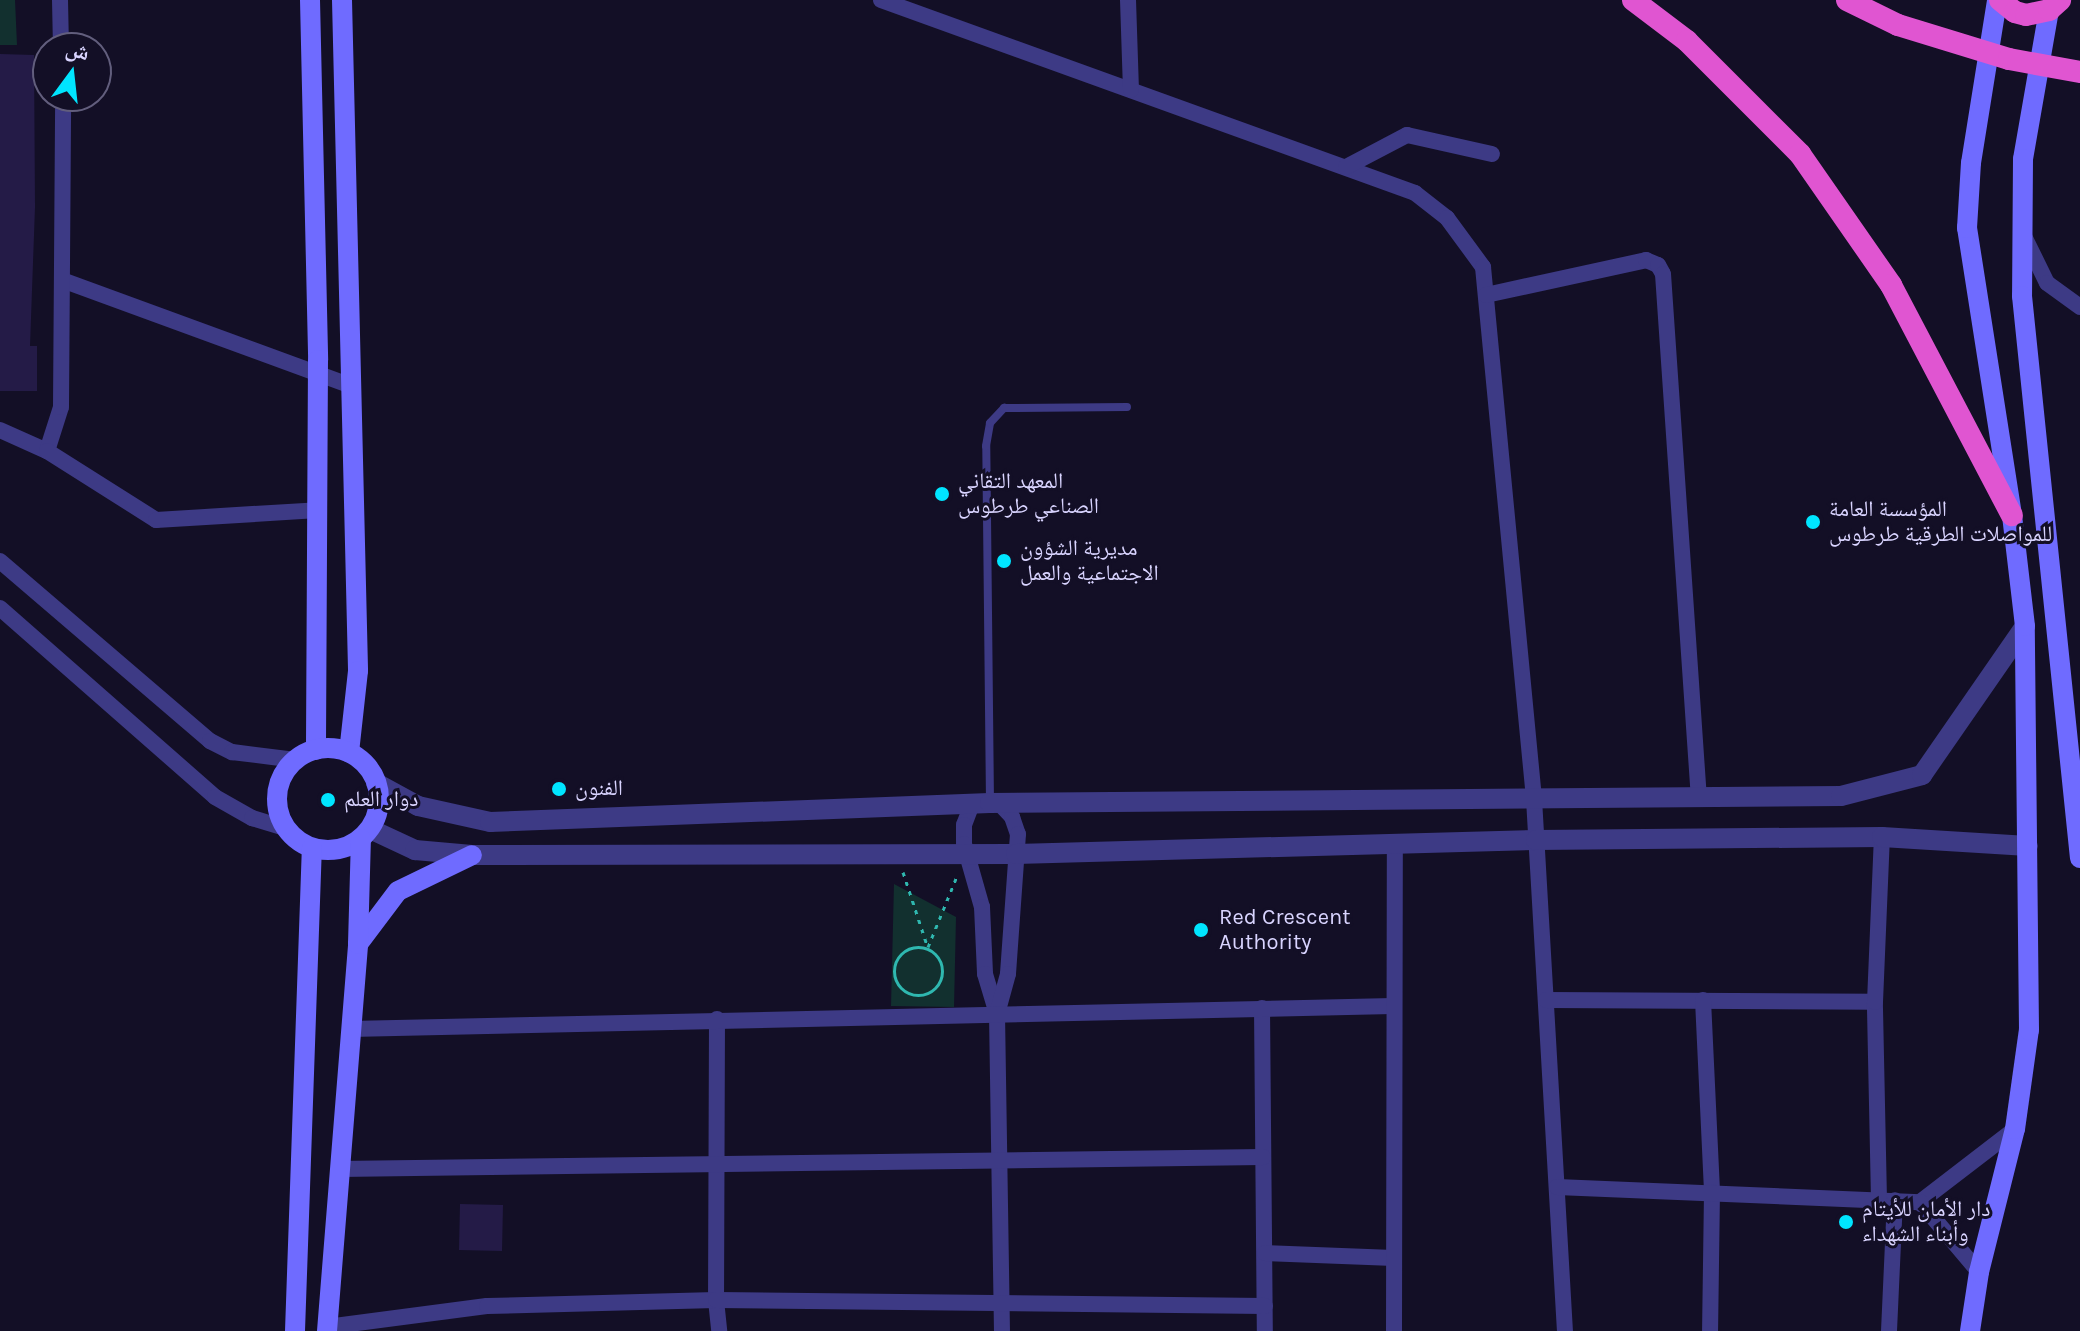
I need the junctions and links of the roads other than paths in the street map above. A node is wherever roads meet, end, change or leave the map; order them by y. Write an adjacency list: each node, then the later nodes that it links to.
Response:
1 (60, 0): 11 (street)
2 (310, 0): 21 (main road)
3 (342, 0): 22 (main road)
4 (881, 0): 10 (street)
5 (1128, 0): 13 (street)
6 (1633, 0): 27 (highway)
7 (1847, 0): 12 (highway, bridge)
8 (1998, 0): 9 (highway); 27 (main road)
9 (2062, 4): 17 (main road)
10 (922, 7): 13 (street)
11 (61, 32)
12 (2080, 72)
13 (1131, 90): 16 (street)
14 (63, 112): 18 (street)
15 (1492, 154): 16 (street)
16 (1346, 167): 19 (street)
17 (2021, 231): 20 (street); 48 (main road)
18 (62, 280): 21 (street); 25 (street)
19 (1486, 295): 35 (street); 36 (street)
20 (2080, 307)
21 (318, 373): 22 (street); 26 (main road)
22 (352, 386): 32 (main road)
23 (1127, 407): 37 (lane)
24 (0, 430): 25 (street)
25 (47, 451): 26 (street)
26 (318, 510): 31 (main road)
27 (2012, 515): 30 (main road)
28 (0, 561): 33 (street)
29 (0, 608): 38 (street)
30 (2025, 626): 36 (street); 43 (main road)
31 (316, 750): 32 (main road); 33 (main road)
32 (349, 753): 34 (main road)
33 (295, 760): 38 (main road)
34 (376, 783): 37 (street); 39 (main road)
35 (1534, 799): 36 (street); 37 (street); 41 (street)
36 (1699, 799)
37 (987, 804): 45 (street); 46 (street)
38 (285, 828): 44 (main road)
39 (366, 834): 44 (main road); 47 (street); 49 (main road)
40 (1882, 837): 41 (street); 43 (street); 52 (street)
41 (1536, 840): 42 (street); 50 (street)
42 (1395, 844): 46 (street); 53 (street)
43 (2028, 846): 58 (main road)
44 (312, 848): 74 (main road)
45 (966, 854): 46 (street); 47 (street); 55 (street)
46 (1016, 854): 55 (street)
47 (472, 855): 49 (main road)
48 (2080, 858)
49 (358, 944): 57 (main road)
50 (1546, 1000): 51 (street); 63 (street)
51 (1703, 1000): 52 (street); 64 (street)
52 (1875, 1002): 65 (street)
53 (1393, 1006): 54 (street); 68 (street)
54 (1262, 1008): 55 (street); 59 (street)
55 (997, 1014): 56 (street); 60 (street)
56 (717, 1019): 57 (street); 61 (street)
57 (350, 1029): 62 (main road)
58 (2015, 1129): 66 (street); 69 (main road)
59 (1263, 1157): 60 (street); 67 (street)
60 (999, 1160): 61 (street); 71 (street)
61 (716, 1164): 62 (street); 70 (street)
62 (339, 1169): 73 (main road)
63 (1557, 1187): 64 (street); 79 (street)
64 (1712, 1192): 65 (street); 80 (street)
65 (1887, 1200): 66 (street); 81 (street)
66 (1920, 1202): 69 (street)
67 (1265, 1253): 68 (street); 72 (street)
68 (1394, 1258): 78 (street)
69 (1979, 1272): 82 (main road)
70 (716, 1300): 71 (street); 73 (street); 75 (street)
71 (1001, 1303): 72 (street); 76 (street)
72 (1265, 1306): 77 (street)
73 (327, 1329)
74 (295, 1331)
75 (719, 1331)
76 (1002, 1331)
77 (1265, 1331)
78 (1394, 1331)
79 (1565, 1331)
80 (1710, 1331)
81 (1889, 1331)
82 (1970, 1331)

